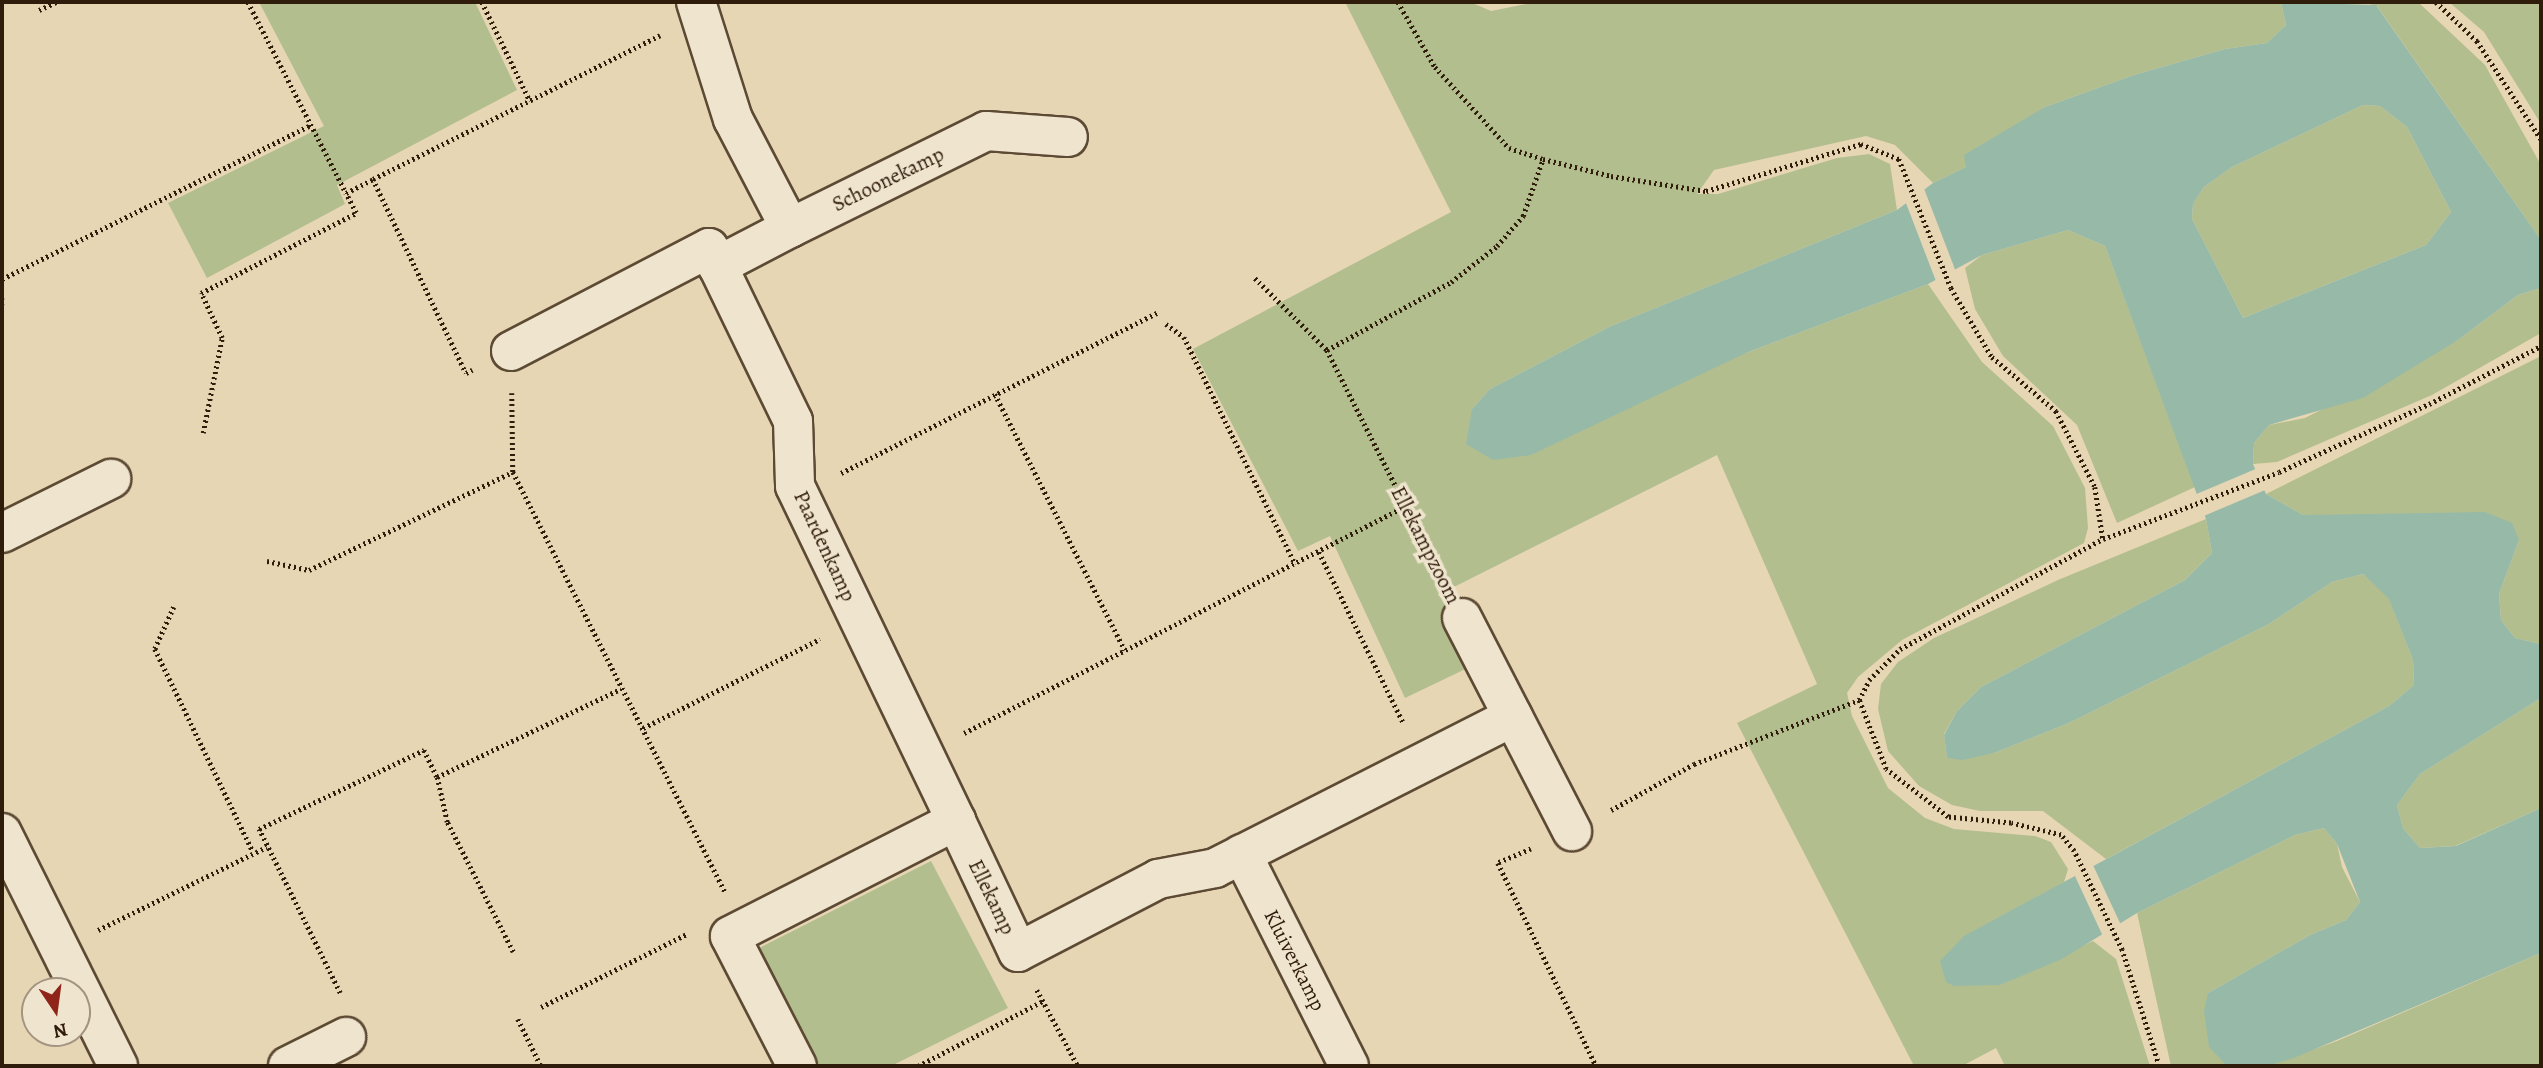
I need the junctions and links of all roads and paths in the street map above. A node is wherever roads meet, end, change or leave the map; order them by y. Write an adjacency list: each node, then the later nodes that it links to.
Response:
1 (56, 2): 7 (path)
2 (248, 2): 9 (path)
3 (482, 2): 8 (path)
4 (1398, 2): 12 (path)
5 (2436, 2): 11 (path)
6 (699, 8): 8 (path); 15 (street)
7 (39, 10)
8 (530, 101): 13 (path)
9 (311, 125): 14 (path); 18 (path)
10 (1068, 137): 15 (street, Schoonekamp)
11 (2541, 139)
12 (1543, 159): 24 (path); 33 (path)
13 (373, 179): 14 (path); 25 (path)
14 (346, 193): 27 (path)
15 (790, 228): 16 (street)
16 (717, 266): 25 (street); 30 (street, Paardenkamp)
17 (1255, 278): 24 (path, Ellekampzoom)
18 (2, 279)
19 (2, 298): 20 (path)
20 (2, 306)
21 (1158, 312): 26 (path)
22 (1166, 324): 36 (path)
23 (2541, 346): 33 (path)
24 (1327, 349): 31 (path, Ellekampzoom)
25 (511, 351): 28 (path)
26 (995, 394): 30 (path); 40 (path)
27 (203, 433)
28 (513, 472): 35 (path); 41 (path)
29 (111, 479): 32 (street)
30 (799, 494): 39 (street, Paardenkamp)
31 (1405, 506): 34 (path); 38 (path, Ellekampzoom)
32 (2, 533)
33 (2103, 539): 42 (path)
34 (1319, 552): 36 (path); 46 (path)
35 (267, 561)
36 (1295, 564): 40 (path)
37 (174, 607): 52 (path)
38 (1462, 618): 43 (street, Ellekampzoom)
39 (859, 620): 44 (path); 45 (street, Paardenkamp)
40 (1125, 650): 45 (path)
41 (621, 689): 44 (path); 47 (path)
42 (1859, 700): 49 (path); 70 (path)
43 (1513, 717): 46 (street, Ellekamp); 49 (street, Ellekampzoom)
44 (643, 728): 54 (path)
45 (924, 754): 48 (street, Paardenkamp)
46 (1423, 762): 53 (street, Ellekamp)
47 (437, 777): 51 (path); 56 (path)
48 (956, 821): 54 (street); 57 (street, Ellekamp)
49 (1572, 831): 69 (path)
50 (2, 833): 55 (street)
51 (267, 847): 52 (path); 61 (path)
52 (253, 852): 55 (path)
53 (1242, 854): 57 (street, Ellekamp); 68 (street, Kluiverkamp)
54 (739, 920): 59 (path); 65 (street)
55 (58, 949): 62 (street)
56 (513, 952)
57 (1018, 952): 58 (path)
58 (1043, 1001): 66 (path); 67 (path)
59 (541, 1007)
60 (518, 1020): 64 (path)
61 (346, 1021): 63 (street)
62 (118, 1066)
63 (288, 1066)
64 (541, 1066)
65 (797, 1066)
66 (918, 1066)
67 (1078, 1066)
68 (1349, 1066)
69 (1596, 1066)
70 (2159, 1066)

